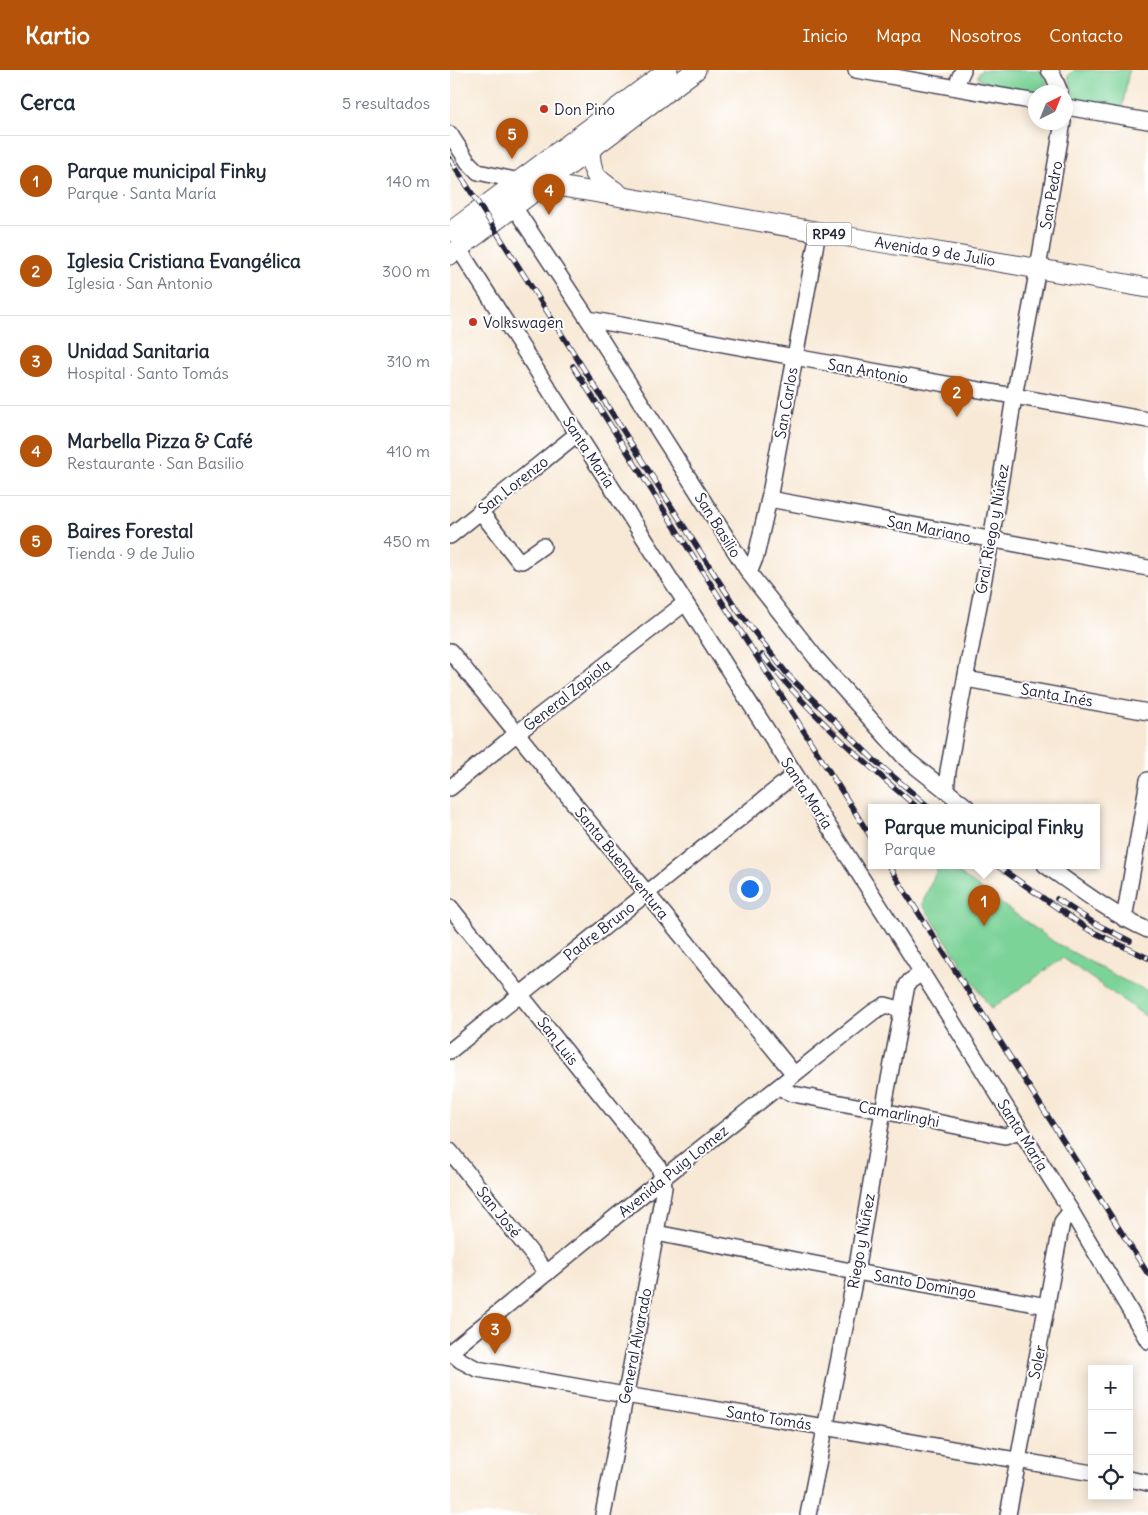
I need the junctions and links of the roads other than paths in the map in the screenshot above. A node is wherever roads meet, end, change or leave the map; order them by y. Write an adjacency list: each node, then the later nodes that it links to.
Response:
1 (668, 70): 14 (main road)
2 (696, 70): 13 (main road)
3 (856, 70): 7 (street)
4 (963, 70): 7 (street)
5 (1054, 72): 6 (street)
6 (1058, 85)
7 (955, 87): 8 (street)
8 (1028, 101)
9 (1073, 108): 10 (street)
10 (1148, 121)
11 (1062, 130): 23 (street, San Pedro)
12 (450, 134): 14 (street)
13 (590, 150): 15 (main road); 16 (main road, RP49)
14 (519, 181): 18 (main road)
15 (544, 184): 16 (main road, Avenida 9 de Julio / RP49); 17 (main road)
16 (621, 196): 21 (main road, Avenida 9 de Julio / RP49)
17 (514, 207): 19 (main road); 25 (street, San Basilio)
18 (475, 214): 19 (main road); 20 (main road)
19 (486, 230): 22 (main road)
20 (450, 232)
21 (818, 232): 23 (main road, Avenida 9 de Julio / RP49); 26 (street, San Carlos)
22 (454, 252): 29 (street, Santa María)
23 (1038, 268): 24 (main road, Avenida 9 de Julio / RP49); 27 (street, Gral. Riego y Núñez)
24 (1148, 288)
25 (588, 318): 26 (street, San Antonio); 36 (street, San Basilio)
26 (794, 358): 27 (street, San Antonio); 30 (street, San Carlos)
27 (1014, 397): 28 (street, San Antonio); 33 (street, Gral. Riego y Núñez)
28 (1148, 420)
29 (577, 434): 31 (street, San Lorenzo); 37 (street, Santa María)
30 (769, 499): 33 (street, San Mariano); 36 (street, San Carlos)
31 (480, 511): 32 (street, San Lorenzo); 34 (street)
32 (450, 536)
33 (991, 540): 35 (street, San Mariano); 39 (street, Gral. Riego y Núñez)
34 (543, 546)
35 (1148, 568)
36 (749, 573): 45 (street, San Basilio)
37 (685, 603): 41 (street, General Zapiola); 42 (street, Santa María)
38 (450, 651): 41 (street, Santa Buenaventura)
39 (966, 679): 40 (street, Santa Inés); 45 (street, Gral. Riego y Núñez)
40 (1148, 712)
41 (516, 734): 44 (street, General Zapiola); 48 (street, Santa Buenaventura)
42 (794, 774): 48 (street, Padre Bruno); 52 (street, Santa María)
43 (1148, 780): 50 (street)
44 (450, 788)
45 (946, 791): 46 (street, San Basilio)
46 (963, 804)
47 (1051, 869): 50 (street)
48 (646, 893): 53 (street, Padre Bruno); 56 (street, Santa Buenaventura)
49 (450, 907): 53 (street, San Luis)
50 (1124, 919): 51 (street)
51 (1148, 930)
52 (922, 974): 54 (street, Riego y Núñez); 59 (street, Santa María)
53 (520, 994): 55 (street, Padre Bruno); 61 (street, San Luis)
54 (903, 1010): 56 (street, Avenida Puig Lomez); 58 (street, Riego y Núñez)
55 (450, 1051)
56 (794, 1074): 57 (street, Avenida Puig Lomez)
57 (780, 1086): 58 (street, Camarlinghi); 61 (street, Avenida Puig Lomez)
58 (883, 1111): 59 (street, Camarlinghi); 64 (street, Riego y Núñez)
59 (1020, 1131): 62 (street, Santa María)
60 (450, 1151): 65 (street, San José)
61 (663, 1178): 63 (street, General Alvarado); 65 (street, Avenida Puig Lomez)
62 (1070, 1211): 66 (street, Soler); 67 (street, Santa María)
63 (656, 1233): 64 (street, Santo Domingo); 69 (street, General Alvarado)
64 (856, 1272): 66 (street, Santo Domingo); 70 (street, Riego y Núñez)
65 (547, 1273): 68 (street, Avenida Puig Lomez)
66 (1047, 1306): 71 (street, Soler)
67 (1148, 1342)
68 (450, 1352): 69 (street, Santo Tomás)
69 (625, 1396): 70 (street, Santo Tomás); 75 (street, General Alvarado)
70 (825, 1427): 71 (street, Santo Tomás); 76 (street, Riego y Núñez)
71 (1018, 1461): 72 (street, Santo Tomás); 77 (street, Soler)
72 (1088, 1472)
73 (1133, 1480): 74 (street)
74 (1148, 1482)
75 (603, 1515)
76 (808, 1515)
77 (1008, 1515)

